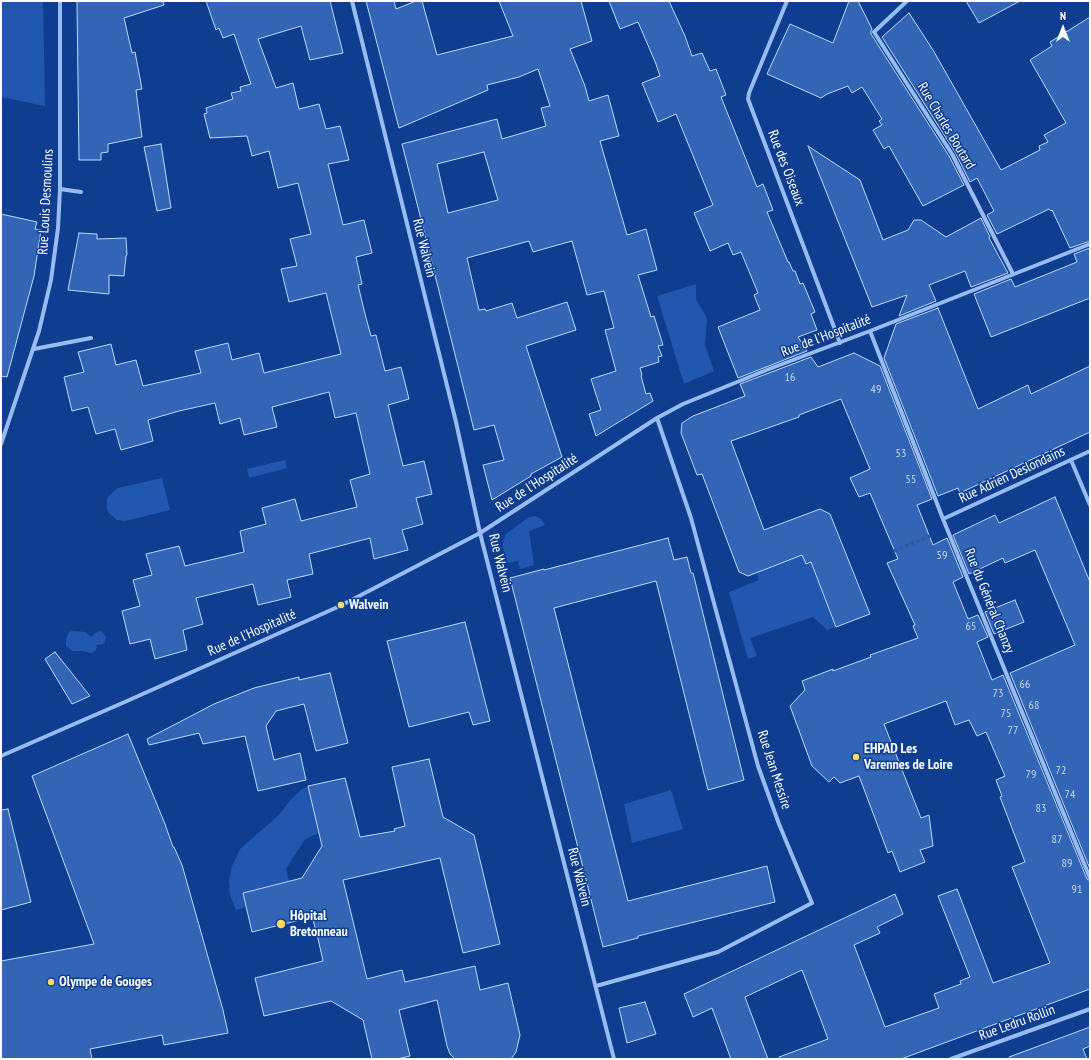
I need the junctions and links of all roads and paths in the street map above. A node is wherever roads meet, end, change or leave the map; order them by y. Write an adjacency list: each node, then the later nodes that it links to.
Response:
1 (60, 1): 5 (street, Rue Louis Desmoulins)
2 (352, 1): 19 (street, Rue Walvein)
3 (787, 1): 11 (street, Rue des Oiseaux)
4 (907, 1): 8 (street, Rue Charles Boutard)
5 (60, 189): 6 (street); 12 (street, Rue Louis Desmoulins)
6 (81, 192)
7 (1090, 244): 8 (street, Rue de l'Hospitalité)
8 (1013, 274): 9 (street, Rue de l'Hospitalité)
9 (870, 331): 11 (street, Rue de l'Hospitalité); 18 (street, Rue du Général Chanzy)
10 (91, 338): 12 (street)
11 (840, 343): 13 (street, Rue de l'Hospitalité)
12 (34, 349): 14 (street, Rue Louis Desmoulins)
13 (657, 418): 19 (street, Rue de l'Hospitalité); 22 (street, Rue Jean Messire)
14 (1, 444)
15 (1090, 451): 16 (street, Rue Adrien Deslondains)
16 (1071, 460): 17 (street); 18 (street, Rue Adrien Deslondains)
17 (1090, 505)
18 (943, 519): 21 (street, Rue du Général Chanzy)
19 (480, 533): 20 (street, Rue de l'Hospitalité); 22 (street, Rue Walvein)
20 (1, 756)
21 (1090, 878)
22 (596, 986): 24 (street, Rue Walvein)
23 (1090, 1009): 25 (street, Rue Ledru Rollin)
24 (614, 1059)
25 (951, 1059)

